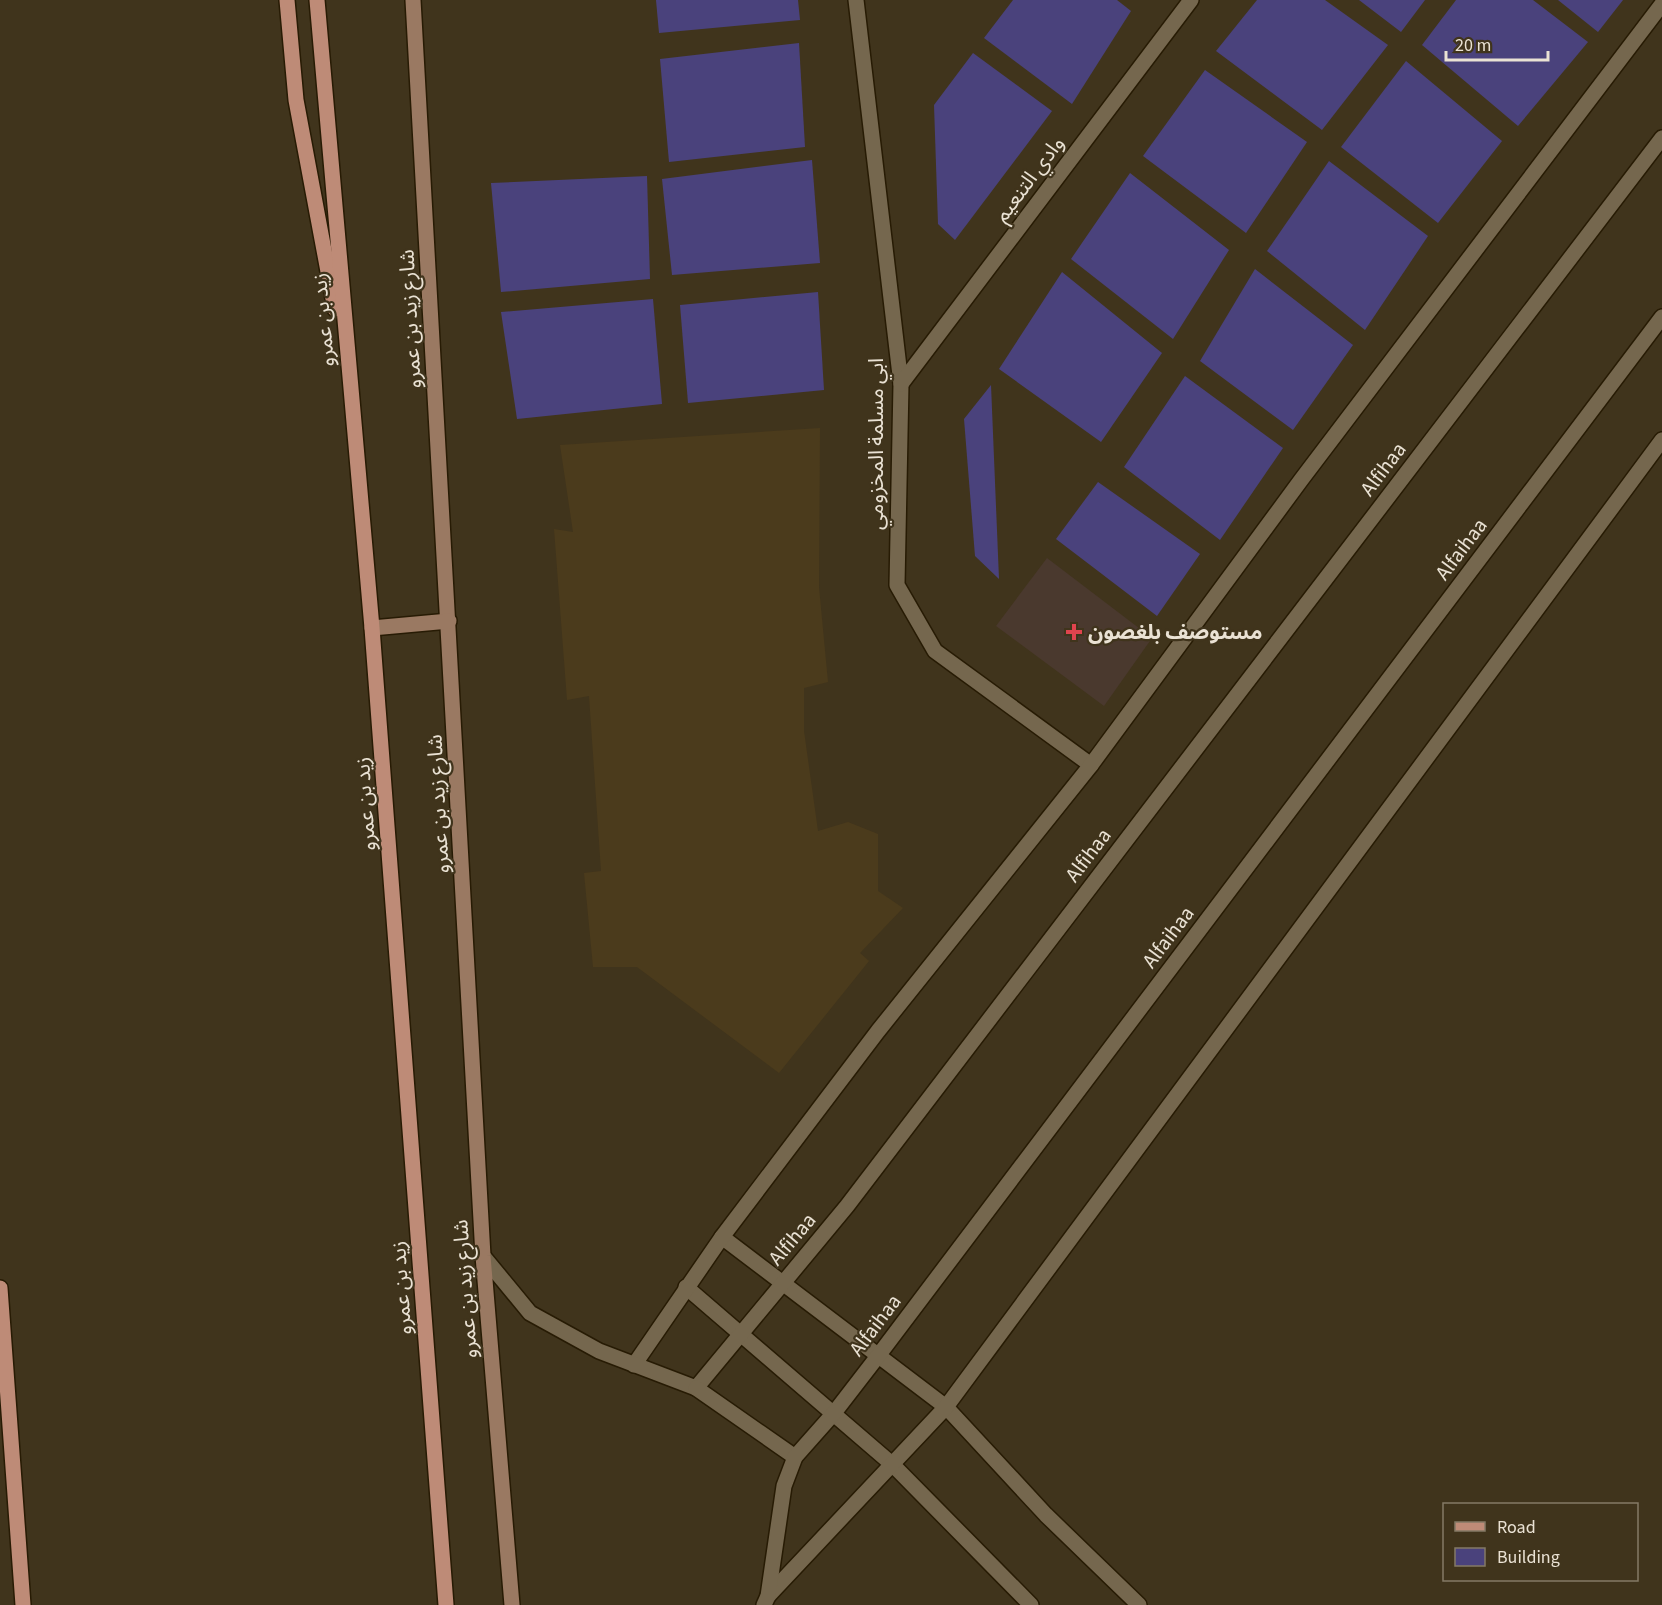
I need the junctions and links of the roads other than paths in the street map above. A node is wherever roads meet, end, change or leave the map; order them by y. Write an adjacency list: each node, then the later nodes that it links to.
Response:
1 (287, 0): 10 (main road)
2 (317, 0): 10 (main road, زيد بن عمرو)
3 (413, 0): 12 (main road, شارع زيد بن عمرو)
4 (856, 0): 9 (street, ابي مسلمة المخزومي)
5 (1191, 0): 9 (street, وادي التنعيم)
6 (1662, 4): 14 (street)
7 (1662, 138): 17 (street, Alfihaa)
8 (1662, 317): 21 (street, Alfaihaa)
9 (901, 384): 14 (street, ابي مسلمة المخزومي)
10 (350, 395): 13 (main road, زيد بن عمرو)
11 (1662, 440): 24 (street)
12 (449, 621): 13 (main road); 16 (main road, شارع زيد بن عمرو)
13 (372, 628): 30 (main road, زيد بن عمرو)
14 (1091, 765): 15 (street)
15 (722, 1237): 17 (street); 18 (street)
16 (483, 1256): 22 (street); 31 (main road, شارع زيد بن عمرو)
17 (783, 1283): 20 (street, Alfihaa); 21 (street)
18 (686, 1287): 20 (street); 22 (street)
19 (0, 1288): 29 (main road)
20 (742, 1334): 23 (street, Alfihaa); 25 (street)
21 (878, 1356): 24 (street); 25 (street, Alfaihaa)
22 (634, 1365): 23 (street)
23 (696, 1388): 26 (street)
24 (945, 1407): 27 (street); 33 (street)
25 (834, 1413): 26 (street, Alfaihaa); 27 (street)
26 (795, 1457): 28 (street, Alfaihaa)
27 (892, 1465): 28 (street); 32 (street)
28 (766, 1600)
29 (23, 1605)
30 (446, 1605)
31 (512, 1605)
32 (1031, 1605)
33 (1139, 1605)

